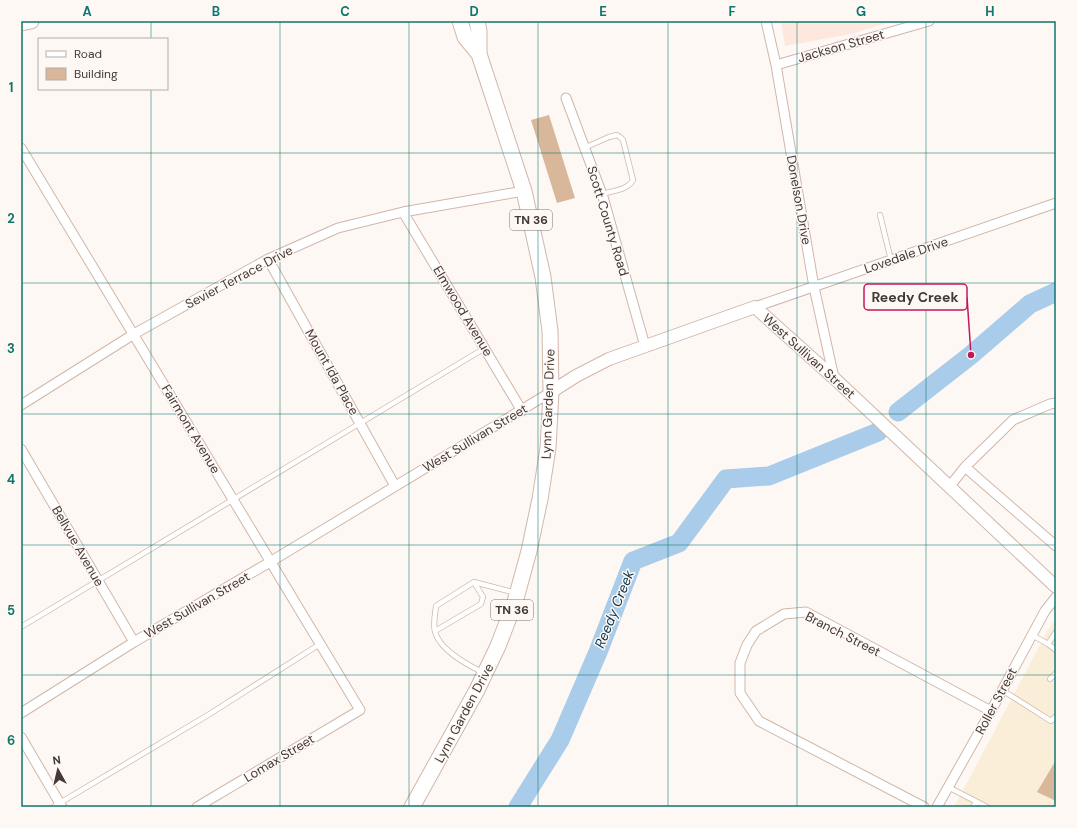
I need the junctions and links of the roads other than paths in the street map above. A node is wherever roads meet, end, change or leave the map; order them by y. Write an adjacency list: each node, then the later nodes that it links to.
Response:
1 (31, 21): 6 (main road)
2 (460, 21): 7 (main road, Lynn Garden Drive / TN 36)
3 (477, 21): 7 (main road, Lynn Garden Drive / TN 36)
4 (766, 21): 8 (street, Donelson Drive)
5 (929, 21): 8 (street, Jackson Street)
6 (21, 23)
7 (479, 54): 12 (main road, Lynn Garden Drive / TN 36)
8 (776, 65): 19 (street, Donelson Drive)
9 (566, 98): 11 (street, Scott County Road)
10 (21, 148): 21 (street, Fairmont Avenue)
11 (584, 148): 13 (street, Scott County Road); 13 (lane)
12 (524, 190): 15 (street, Sevier Terrace Drive); 25 (main road, Lynn Garden Drive / TN 36)
13 (602, 194): 22 (street, Scott County Road)
14 (1056, 203): 18 (street, Lovedale Drive)
15 (403, 212): 17 (street, Sevier Terrace Drive); 23 (street, Elmwood Avenue)
16 (880, 215): 18 (lane)
17 (268, 259): 21 (street, Sevier Terrace Drive); 29 (street, Mount Ida Place)
18 (891, 260): 19 (street, Lovedale Drive)
19 (814, 287): 20 (street, Lovedale Drive); 24 (street, Donelson Drive)
20 (755, 307): 22 (street, West Sullivan Street); 24 (street, West Sullivan Street)
21 (134, 334): 27 (street, Sevier Terrace Drive); 34 (street, Fairmont Avenue)
22 (646, 346): 25 (street, West Sullivan Street)
23 (485, 348): 28 (street, Elmwood Avenue); 29 (lane)
24 (834, 378): 33 (street, West Sullivan Street)
25 (551, 392): 28 (street, West Sullivan Street); 40 (main road, Lynn Garden Drive / TN 36)
26 (1056, 403): 31 (street)
27 (21, 405)
28 (522, 411): 32 (street, West Sullivan Street)
29 (360, 422): 32 (street, Mount Ida Place); 34 (lane)
30 (21, 450): 37 (street, Bellvue Avenue)
31 (964, 467): 33 (street); 35 (street)
32 (395, 486): 36 (street, West Sullivan Street)
33 (950, 486): 39 (street, West Sullivan Street)
34 (233, 500): 36 (street, Fairmont Avenue); 37 (lane)
35 (1056, 546)
36 (270, 562): 46 (street, West Sullivan Street); 47 (street, Fairmont Avenue)
37 (98, 581): 42 (lane); 46 (street, Bellvue Avenue)
38 (474, 582): 40 (lane); 43 (lane); 43 (lane)
39 (1056, 587)
40 (518, 593): 50 (main road, Lynn Garden Drive / TN 36)
41 (1056, 597): 45 (street, Roller Street)
42 (21, 627)
43 (435, 631): 50 (lane)
44 (1056, 632): 48 (lane)
45 (1032, 634): 48 (lane); 53 (street, Roller Street)
46 (134, 642): 56 (street, West Sullivan Street)
47 (320, 644): 54 (street, Fairmont Avenue); 61 (lane)
48 (1048, 644): 49 (lane)
49 (1056, 650)
50 (485, 673): 63 (main road, Lynn Garden Drive / TN 36)
51 (1056, 673): 52 (lane)
52 (1050, 679)
53 (1002, 690): 55 (street, Roller Street); 57 (lane)
54 (360, 710): 62 (street, Lomax Street)
55 (991, 711): 59 (street, Roller Street); 64 (street, Branch Street)
56 (21, 713)
57 (1056, 716)
58 (21, 738): 61 (street)
59 (948, 787): 60 (lane); 65 (street, Roller Street)
60 (976, 802): 66 (lane); 67 (lane)
61 (59, 806)
62 (197, 807)
63 (412, 807)
64 (924, 807)
65 (937, 807)
66 (973, 807)
67 (987, 807)

